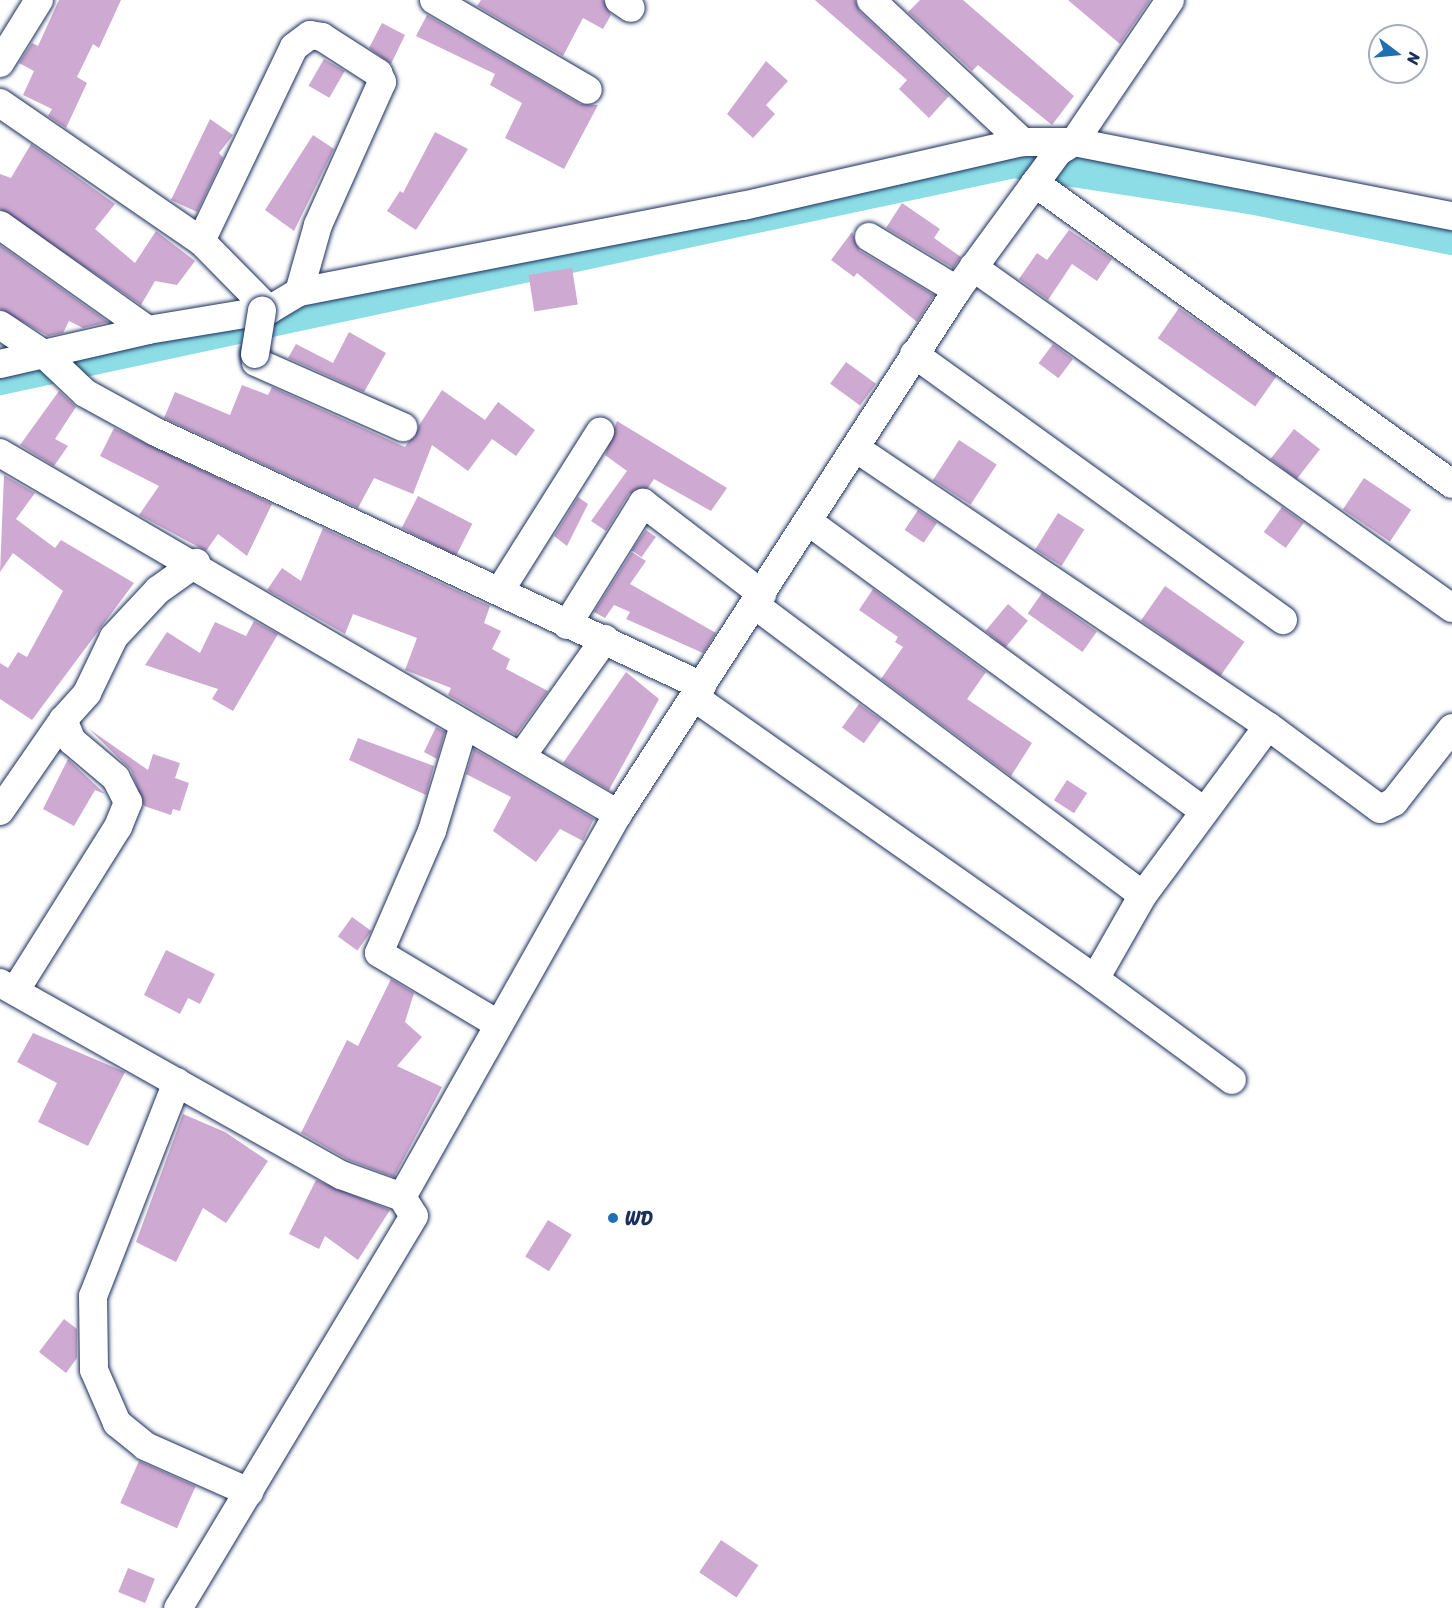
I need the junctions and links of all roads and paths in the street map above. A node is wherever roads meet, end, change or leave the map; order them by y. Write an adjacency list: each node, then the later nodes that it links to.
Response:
1 (39, 0): 5 (street)
2 (434, 0): 6 (street)
3 (871, 0): 8 (street)
4 (1170, 0): 9 (street)
5 (0, 63)
6 (588, 90)
7 (0, 103): 14 (street)
8 (1023, 142): 9 (street); 16 (street)
9 (1066, 147): 10 (street); 11 (street)
10 (1038, 180): 15 (street); 27 (street)
11 (1452, 216)
12 (0, 225): 19 (street)
13 (869, 237): 15 (street)
14 (201, 241): 16 (street); 17 (street)
15 (965, 278): 20 (street); 32 (street)
16 (299, 291): 17 (street)
17 (266, 311): 19 (street); 23 (street, bridge)
18 (0, 325): 21 (street)
19 (148, 330): 21 (street)
20 (914, 354): 25 (street); 33 (street)
21 (45, 355): 22 (street); 30 (street)
22 (0, 364)
23 (403, 427)
24 (600, 432): 30 (street)
25 (857, 449): 28 (street); 39 (street)
26 (0, 453): 29 (street)
27 (1452, 484)
28 (809, 522): 31 (street); 42 (street)
29 (196, 563): 37 (street); 38 (street)
30 (501, 589): 34 (street)
31 (759, 600): 34 (street); 36 (street); 45 (street)
32 (1452, 608)
33 (1283, 620)
34 (567, 625): 35 (street)
35 (605, 639): 36 (street); 41 (street)
36 (698, 691): 44 (street); 46 (street)
37 (63, 720): 43 (street); 47 (street)
38 (464, 725): 41 (street); 48 (street)
39 (1268, 726): 40 (street); 42 (street)
40 (1452, 728)
41 (521, 756): 44 (street)
42 (1203, 810): 45 (street)
43 (0, 811)
44 (618, 814): 48 (street)
45 (1143, 895): 46 (street)
46 (1095, 979): 49 (street)
47 (8, 987): 50 (street)
48 (496, 1023): 51 (street)
49 (1232, 1080)
50 (177, 1082): 51 (street); 52 (street)
51 (406, 1204): 52 (street)
52 (245, 1490): 53 (street)
53 (178, 1608)

